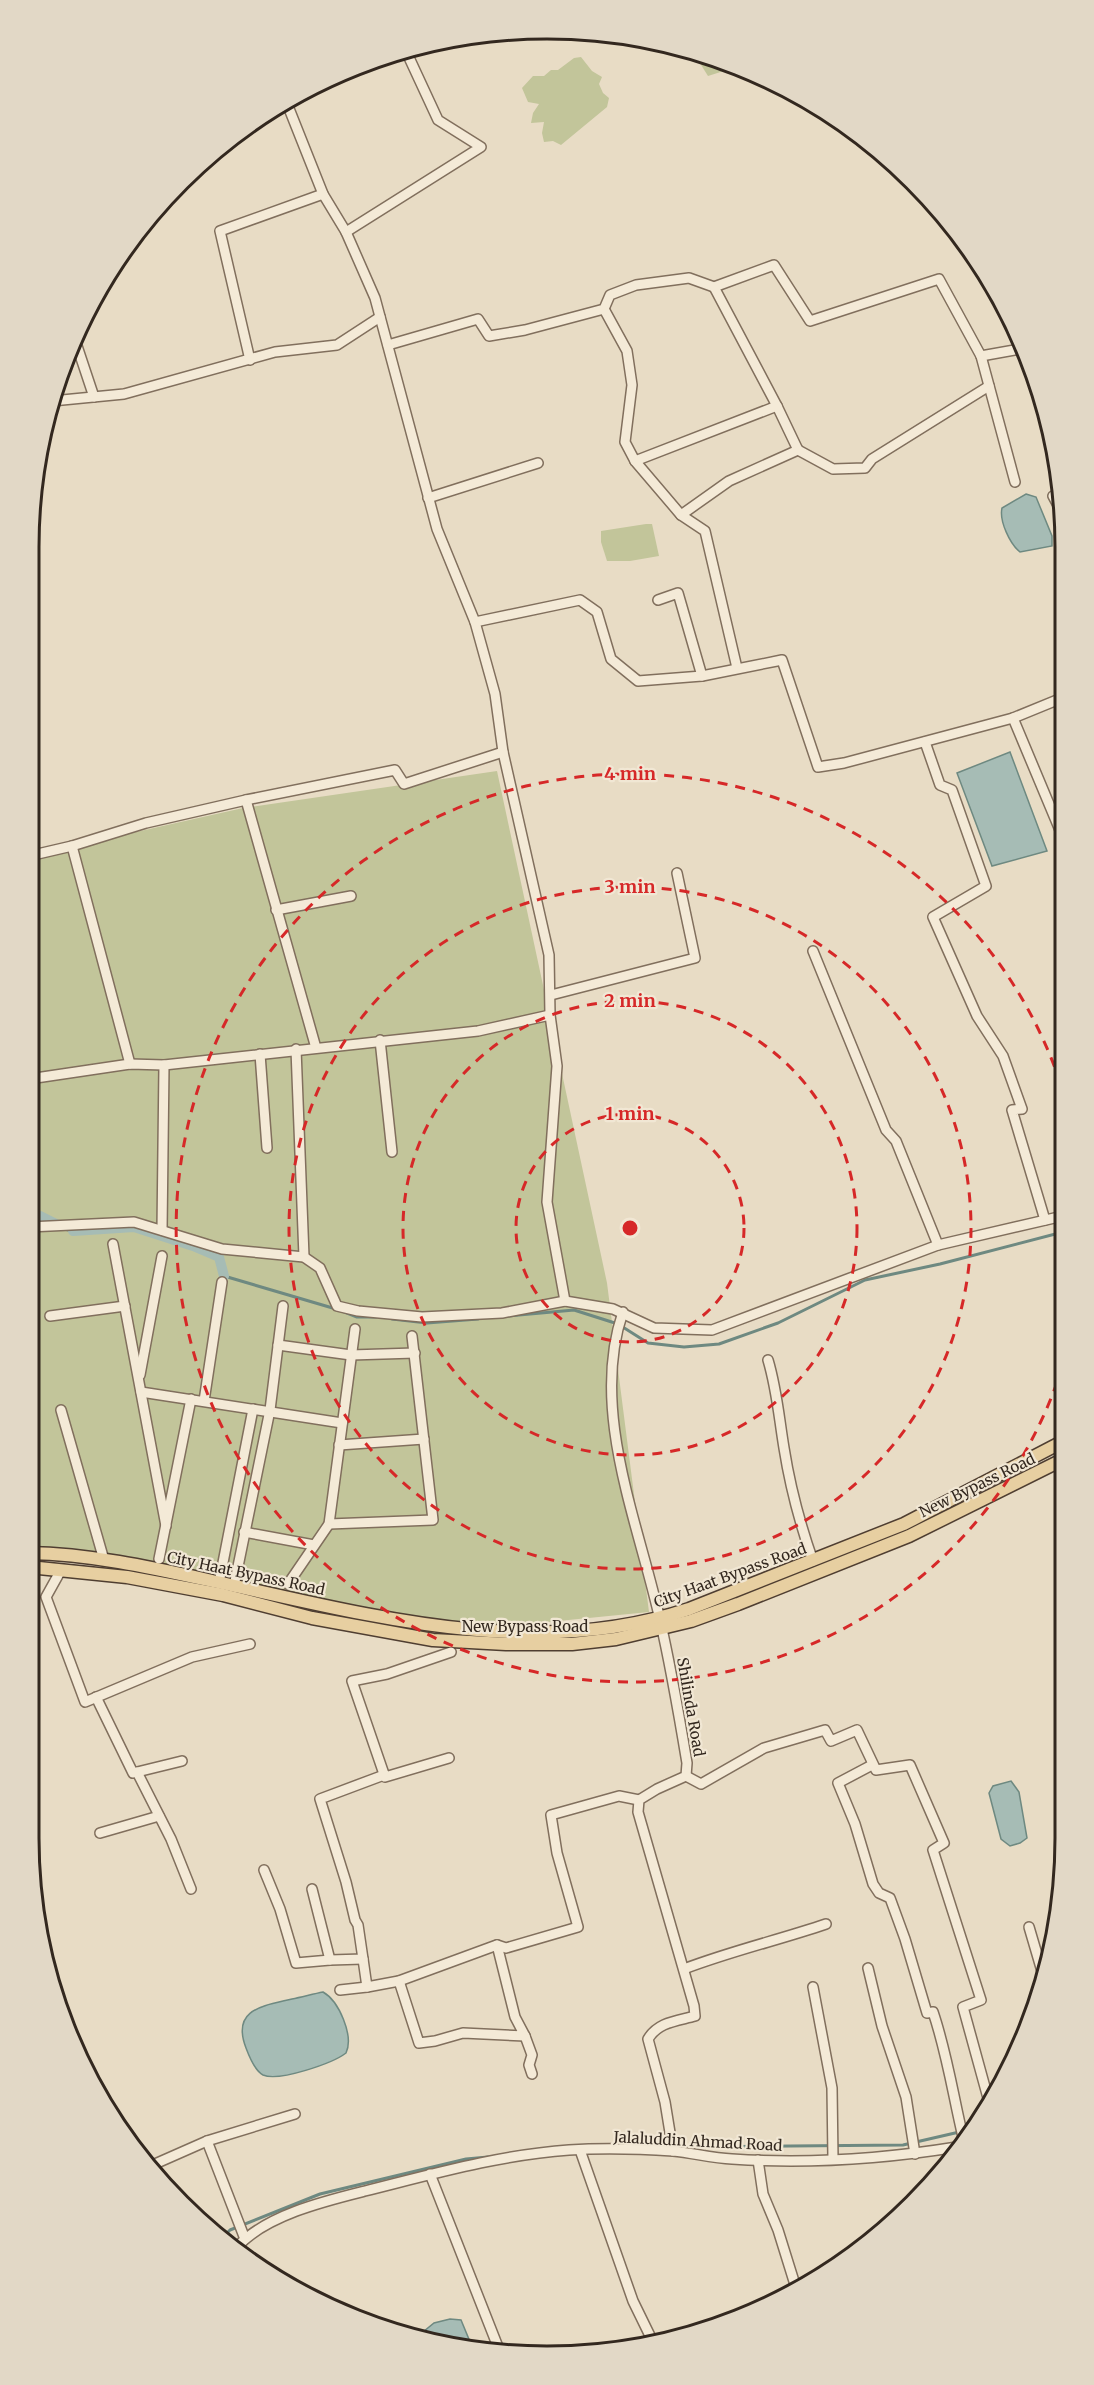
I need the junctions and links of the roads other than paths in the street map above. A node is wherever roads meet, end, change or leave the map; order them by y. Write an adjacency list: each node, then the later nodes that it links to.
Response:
1 (409, 58): 4 (street)
2 (289, 109): 3 (street)
3 (323, 194): 4 (street); 12 (street)
4 (346, 232): 7 (street)
5 (714, 287): 6 (street); 11 (street); 16 (street)
6 (604, 309): 8 (street); 18 (street)
7 (380, 317): 8 (street); 12 (street)
8 (388, 345): 21 (street)
9 (1015, 350): 11 (street)
10 (79, 351): 14 (street)
11 (981, 356): 13 (street)
12 (250, 360): 14 (street)
13 (989, 386): 17 (street); 20 (street)
14 (94, 397): 15 (street)
15 (61, 400)
16 (777, 406): 17 (street); 18 (street)
17 (798, 450): 22 (street)
18 (635, 461): 22 (street)
19 (538, 463): 21 (street)
20 (1015, 482)
21 (428, 498): 24 (street)
22 (681, 514): 25 (street)
23 (658, 600): 26 (street)
24 (475, 622): 26 (street); 30 (street)
25 (737, 668): 26 (street); 29 (street)
26 (702, 676)
27 (1055, 701): 28 (street)
28 (1013, 718): 29 (street); 32 (street)
29 (925, 742): 51 (street)
30 (503, 752): 31 (street); 39 (street)
31 (246, 800): 33 (street); 37 (street)
32 (1055, 818)
33 (72, 846): 34 (street); 45 (street)
34 (39, 854)
35 (677, 873): 39 (street)
36 (351, 896): 37 (street)
37 (276, 910): 42 (street)
38 (813, 951): 55 (street)
39 (551, 995): 40 (street)
40 (550, 1015): 41 (street); 59 (street)
41 (380, 1040): 42 (street); 49 (street)
42 (316, 1048): 43 (street)
43 (296, 1049): 44 (street); 57 (street)
44 (260, 1054): 46 (street); 48 (street)
45 (130, 1064): 46 (street); 47 (street)
46 (164, 1065): 53 (street)
47 (39, 1077)
48 (267, 1148)
49 (392, 1152)
50 (1055, 1218): 51 (street)
51 (1045, 1221): 55 (street)
52 (39, 1226): 53 (street)
53 (162, 1230): 57 (street)
54 (113, 1244): 60 (street)
55 (938, 1245): 62 (street)
56 (162, 1256): 70 (street)
57 (304, 1257): 59 (street)
58 (222, 1281): 73 (street)
59 (565, 1301): 62 (street)
60 (124, 1306): 63 (street); 70 (street)
61 (284, 1306): 66 (street)
62 (622, 1314): 95 (street, Shilinda Road)
63 (50, 1316)
64 (355, 1329): 68 (street)
65 (412, 1336): 67 (street)
66 (278, 1345): 68 (street); 76 (street)
67 (414, 1353): 68 (street); 78 (street)
68 (351, 1355): 77 (street)
69 (768, 1360): 89 (street)
70 (138, 1380): 71 (street)
71 (141, 1392): 72 (street); 83 (street)
72 (191, 1400): 73 (street); 83 (street)
73 (204, 1401): 74 (street)
74 (253, 1409): 76 (street); 92 (street)
75 (61, 1410): 88 (street)
76 (270, 1412): 77 (street); 84 (street)
77 (342, 1423): 79 (street)
78 (424, 1439): 79 (street); 82 (street)
79 (339, 1445): 82 (street)
80 (1055, 1446): 89 (main road, City Haat Bypass Road)
81 (1055, 1463): 95 (main road, New Bypass Road)
82 (329, 1524): 85 (street)
83 (166, 1526): 87 (street)
84 (244, 1532): 85 (street); 94 (street)
85 (314, 1545): 93 (street)
86 (39, 1554): 88 (main road, City Haat Bypass Road)
87 (159, 1559)
88 (104, 1560): 92 (main road, City Haat Bypass Road)
89 (813, 1561): 95 (main road, City Haat Bypass Road)
90 (39, 1568): 91 (main road, New Bypass Road)
91 (61, 1570): 95 (main road, New Bypass Road); 98 (street)
92 (219, 1583): 94 (main road, City Haat Bypass Road)
93 (288, 1584)
94 (234, 1586): 95 (main road, City Haat Bypass Road)
95 (661, 1624): 104 (street, Shilinda Road)
96 (250, 1644): 98 (street)
97 (451, 1652): 103 (street)
98 (96, 1697): 102 (street)
99 (449, 1758): 103 (street)
100 (182, 1761): 102 (street)
101 (872, 1765): 104 (street); 125 (street); 127 (street)
102 (137, 1772): 106 (street)
103 (384, 1775): 114 (street)
104 (686, 1776): 105 (street, Shilinda Road)
105 (639, 1800): 113 (street); 117 (street)
106 (159, 1816): 107 (street); 109 (street)
107 (100, 1833)
108 (264, 1870): 115 (street)
109 (191, 1889)
110 (312, 1889): 115 (street)
111 (826, 1924): 117 (street)
112 (1029, 1927): 116 (street)
113 (497, 1945): 119 (street); 123 (street)
114 (363, 1959): 115 (street); 120 (street)
115 (330, 1960)
116 (1039, 1962)
117 (684, 1968): 131 (street)
118 (868, 1968): 132 (street)
119 (399, 1981): 120 (street); 123 (street)
120 (367, 1987): 122 (street)
121 (813, 1987): 133 (street)
122 (340, 1990)
123 (525, 2036): 124 (street)
124 (532, 2074)
125 (987, 2093)
126 (295, 2114): 128 (street)
127 (961, 2131)
128 (207, 2141): 135 (street); 137 (street)
129 (949, 2148): 132 (street, Jalaluddin Ahmad Road)
130 (580, 2150): 131 (street, Jalaluddin Ahmad Road); 136 (street, Jalaluddin Ahmad Road); 139 (street)
131 (673, 2151): 134 (street, Jalaluddin Ahmad Road)
132 (915, 2154): 133 (street, Jalaluddin Ahmad Road)
133 (833, 2159): 134 (street, Jalaluddin Ahmad Road)
134 (758, 2160): 138 (street)
135 (157, 2163)
136 (430, 2174): 137 (street, Jalaluddin Ahmad Road); 140 (street)
137 (242, 2242)
138 (794, 2282)
139 (650, 2335)
140 (497, 2343)

